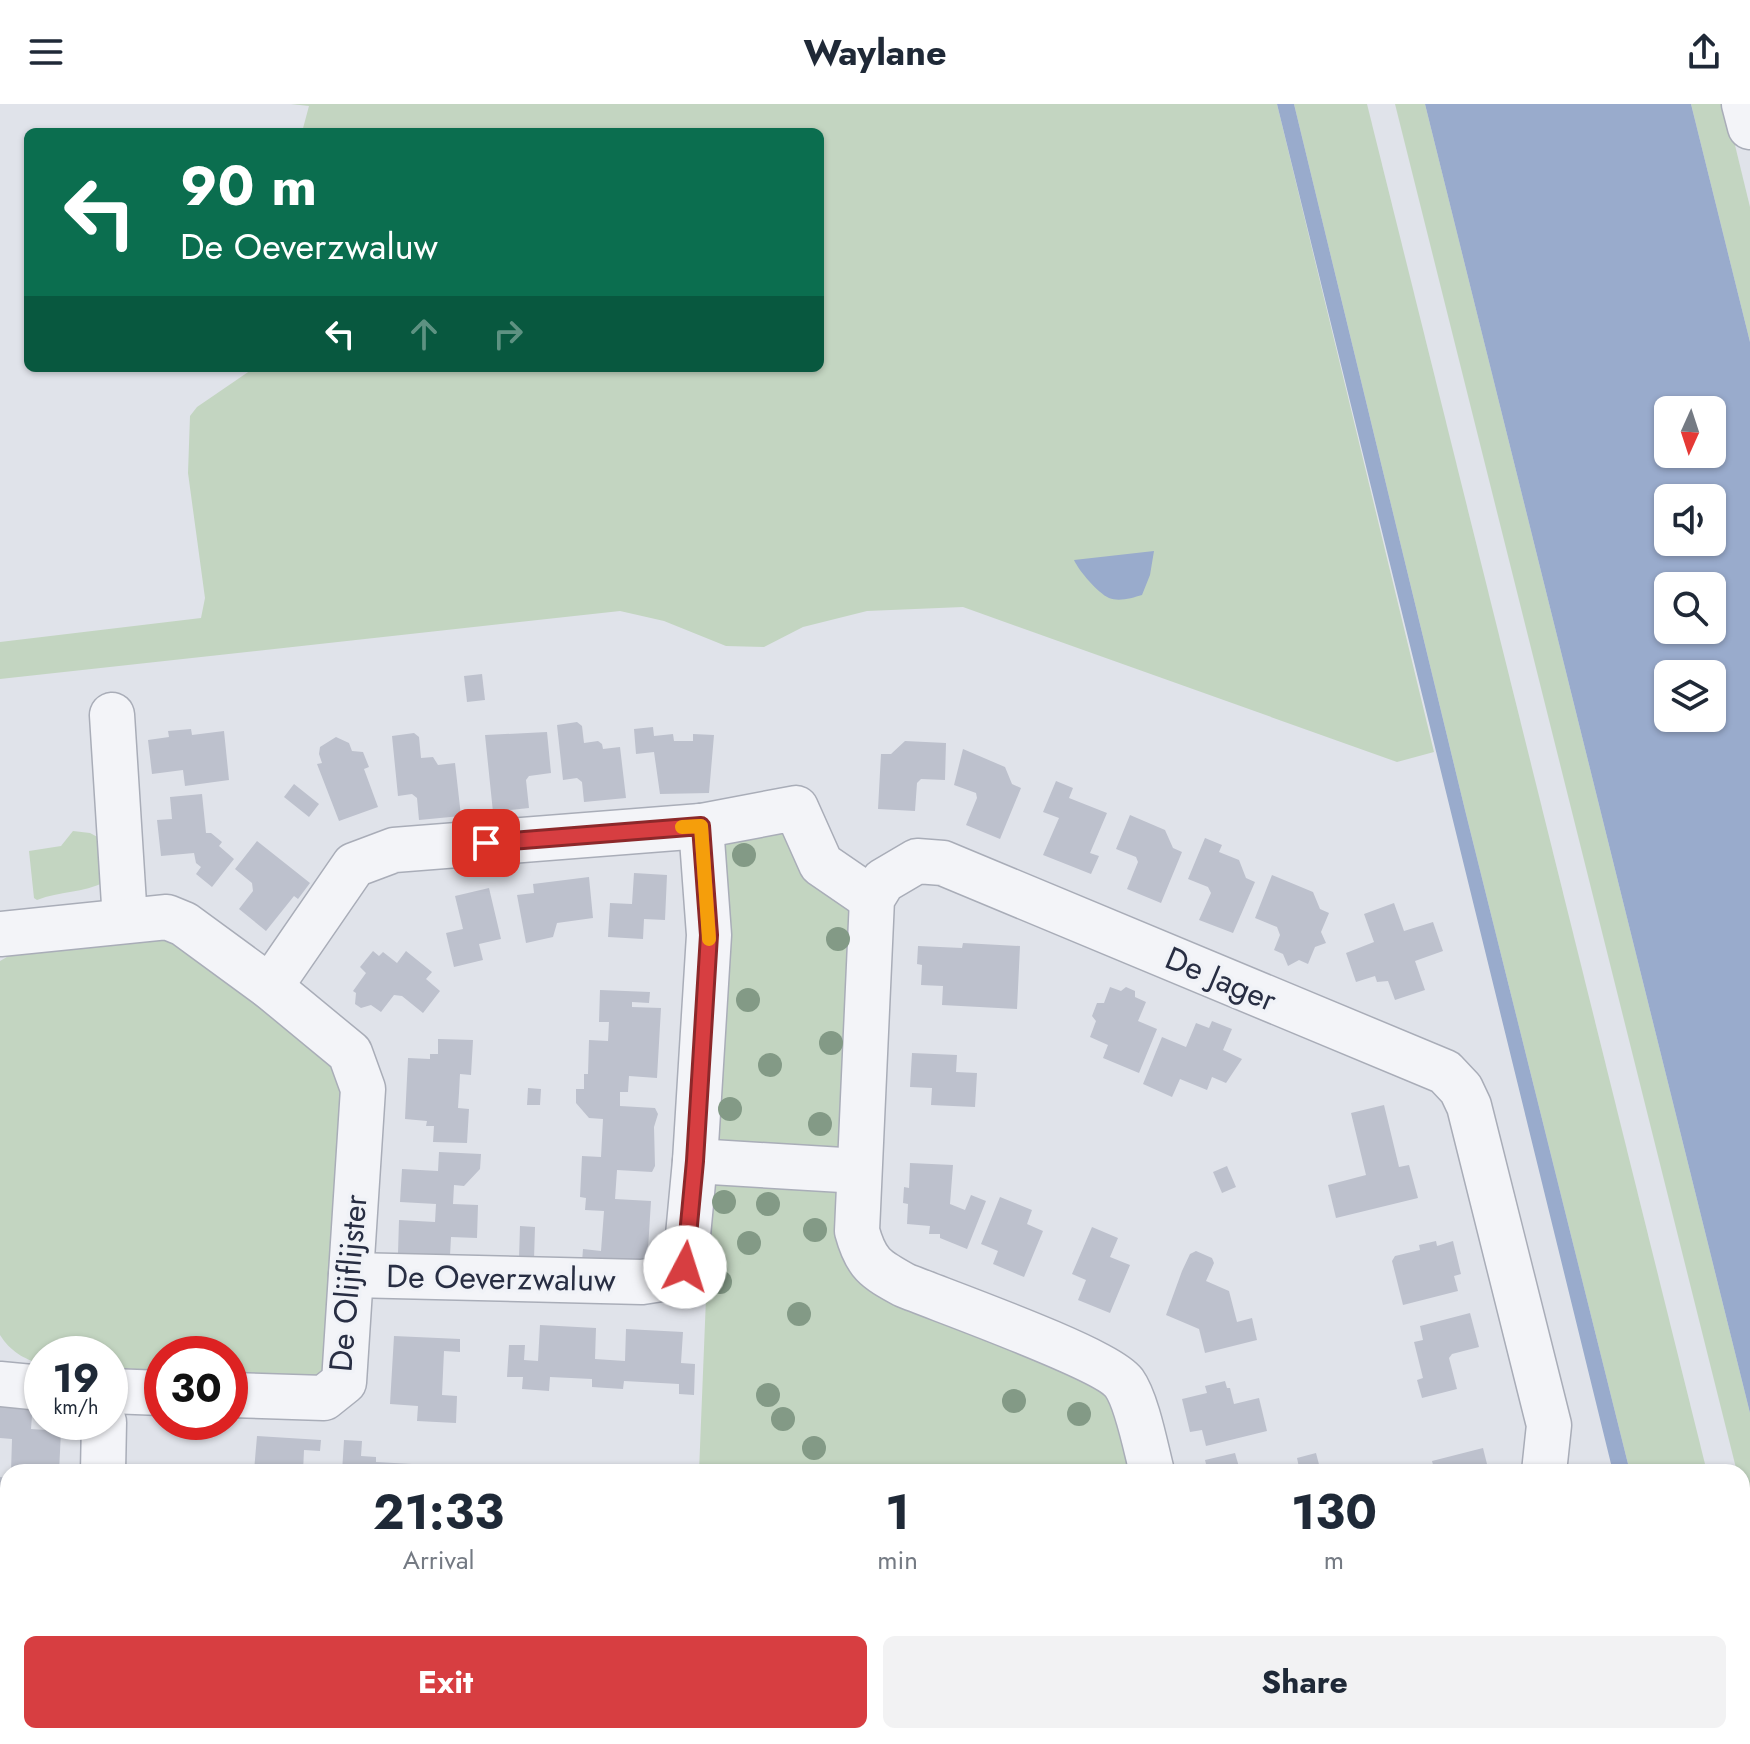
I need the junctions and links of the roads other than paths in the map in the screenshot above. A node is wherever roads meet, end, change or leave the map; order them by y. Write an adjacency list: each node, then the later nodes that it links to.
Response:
1 (1744, 104): 2 (street)
2 (1750, 127)
3 (112, 715): 6 (street)
4 (701, 826): 5 (street); 8 (street); 9 (street, De Oeverzwaluw)
5 (872, 899): 10 (street); 18 (street, De Jager)
6 (125, 920): 7 (street, De Olijflijster); 8 (street, De Olijflijster)
7 (0, 934)
8 (270, 987): 11 (street, De Olijflijster)
9 (695, 1161): 10 (street); 11 (street, De Oeverzwaluw)
10 (859, 1171): 17 (street)
11 (351, 1275): 14 (street, De Olijflijster)
12 (0, 1384): 13 (street)
13 (24, 1386)
14 (248, 1396)
15 (104, 1440): 16 (street)
16 (103, 1464)
17 (1150, 1464)
18 (1545, 1464)

